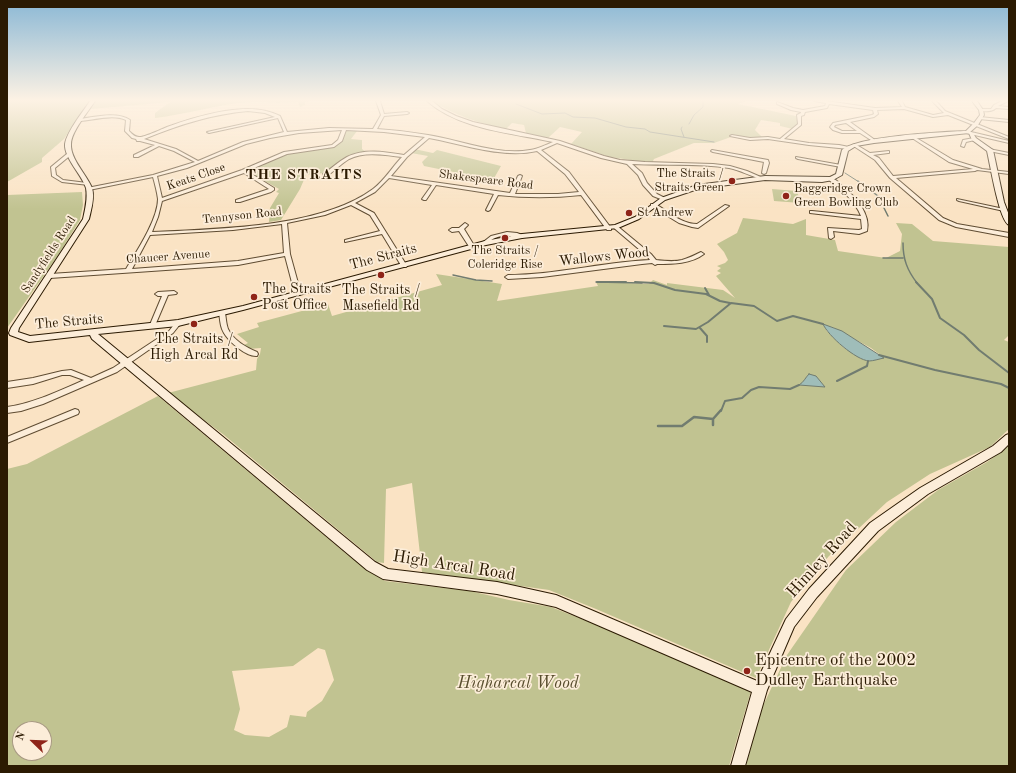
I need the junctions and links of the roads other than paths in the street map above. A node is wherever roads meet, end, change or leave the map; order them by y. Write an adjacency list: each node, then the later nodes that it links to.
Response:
1 (71, 137): 28 (street)
2 (134, 137): 16 (street)
3 (146, 137): 16 (street)
4 (269, 137): 34 (street)
5 (341, 137): 38 (street, Keats Close)
6 (427, 137): 32 (street, Tennyson Road)
7 (433, 137): 24 (street)
8 (533, 137): 19 (street)
9 (744, 137): 17 (street)
10 (784, 137): 17 (street)
11 (868, 137): 18 (street)
12 (913, 137): 18 (street); 37 (street)
13 (968, 137): 22 (street)
14 (973, 137): 25 (street)
15 (982, 137): 20 (street)
16 (138, 140): 21 (street)
17 (781, 140): 23 (street)
18 (874, 141): 23 (street)
19 (556, 142): 24 (street); 35 (street)
20 (1009, 142)
21 (158, 145): 31 (street); 34 (street)
22 (963, 146)
23 (851, 147): 29 (street); 36 (street)
24 (538, 150): 50 (street)
25 (990, 150): 30 (street); 39 (street)
26 (713, 151): 44 (street)
27 (888, 152): 29 (street)
28 (70, 154): 49 (street); 49 (street)
29 (870, 154): 46 (street)
30 (1009, 154)
31 (131, 156)
32 (405, 156): 42 (street); 45 (street, Tennyson Road)
33 (798, 158): 36 (street)
34 (198, 162): 41 (street)
35 (626, 162): 44 (street); 53 (street)
36 (841, 166): 47 (street)
37 (982, 170): 39 (street); 46 (street)
38 (244, 171): 54 (street, Keats Close); 57 (street)
39 (994, 171): 40 (street); 63 (street)
40 (1009, 173)
41 (155, 175): 49 (street); 54 (street)
42 (324, 176)
43 (520, 176): 52 (street)
44 (762, 176): 47 (street, The Straits); 53 (street, The Straits)
45 (388, 177): 48 (street, Shakespeare Road); 58 (street, Tennyson Road)
46 (892, 177): 73 (street)
47 (831, 179): 66 (street)
48 (435, 183): 51 (street, Shakespeare Road); 55 (street)
49 (88, 186): 82 (street, Sandyfields Road)
50 (582, 193): 52 (street, Shakespeare Road); 69 (street)
51 (497, 194): 52 (street, Shakespeare Road); 64 (street)
52 (512, 195)
53 (663, 199): 59 (street, The Straits)
54 (160, 200): 72 (street)
55 (424, 200)
56 (959, 200): 63 (street)
57 (237, 202)
58 (352, 203): 67 (street, Tennyson Road); 71 (street)
59 (653, 205): 62 (street); 69 (street, The Straits)
60 (726, 206): 62 (street)
61 (715, 207): 62 (street)
62 (721, 210)
63 (1004, 210): 68 (street)
64 (488, 211)
65 (812, 212): 66 (street)
66 (863, 218): 74 (street)
67 (284, 222): 72 (street, Tennyson Road); 77 (street)
68 (1009, 223)
69 (612, 228): 76 (street, The Straits); 79 (street)
70 (452, 230): 76 (street)
71 (384, 232): 75 (street); 80 (street)
72 (148, 234): 81 (street)
73 (1009, 235)
74 (832, 237)
75 (344, 241)
76 (472, 247): 80 (street, The Straits)
77 (287, 254): 81 (street, Chaucer Avenue); 87 (street)
78 (701, 254): 79 (street, Wallows Wood)
79 (654, 263): 83 (street, Wallows Wood)
80 (404, 266): 87 (street, The Straits)
81 (128, 271): 82 (street, Chaucer Avenue)
82 (50, 276): 91 (street, Sandyfields Road)
83 (507, 278)
84 (174, 292): 86 (street)
85 (158, 294): 86 (street)
86 (166, 294): 90 (street)
87 (298, 294): 88 (street, The Straits)
88 (222, 313): 89 (street, The Straits); 93 (street)
89 (178, 324): 90 (street, The Straits); 94 (street)
90 (152, 327): 92 (street, The Straits)
91 (13, 333): 92 (street, The Straits)
92 (94, 333): 94 (street, High Arcal Road)
93 (249, 354)
94 (127, 363): 95 (street); 101 (street, High Arcal Road)
95 (90, 380): 96 (street); 97 (street)
96 (7, 385)
97 (7, 410)
98 (75, 412): 100 (street)
99 (1009, 438): 101 (street, Himley Road)
100 (7, 440)
101 (760, 689): 102 (street, Himley Road)
102 (738, 766)

